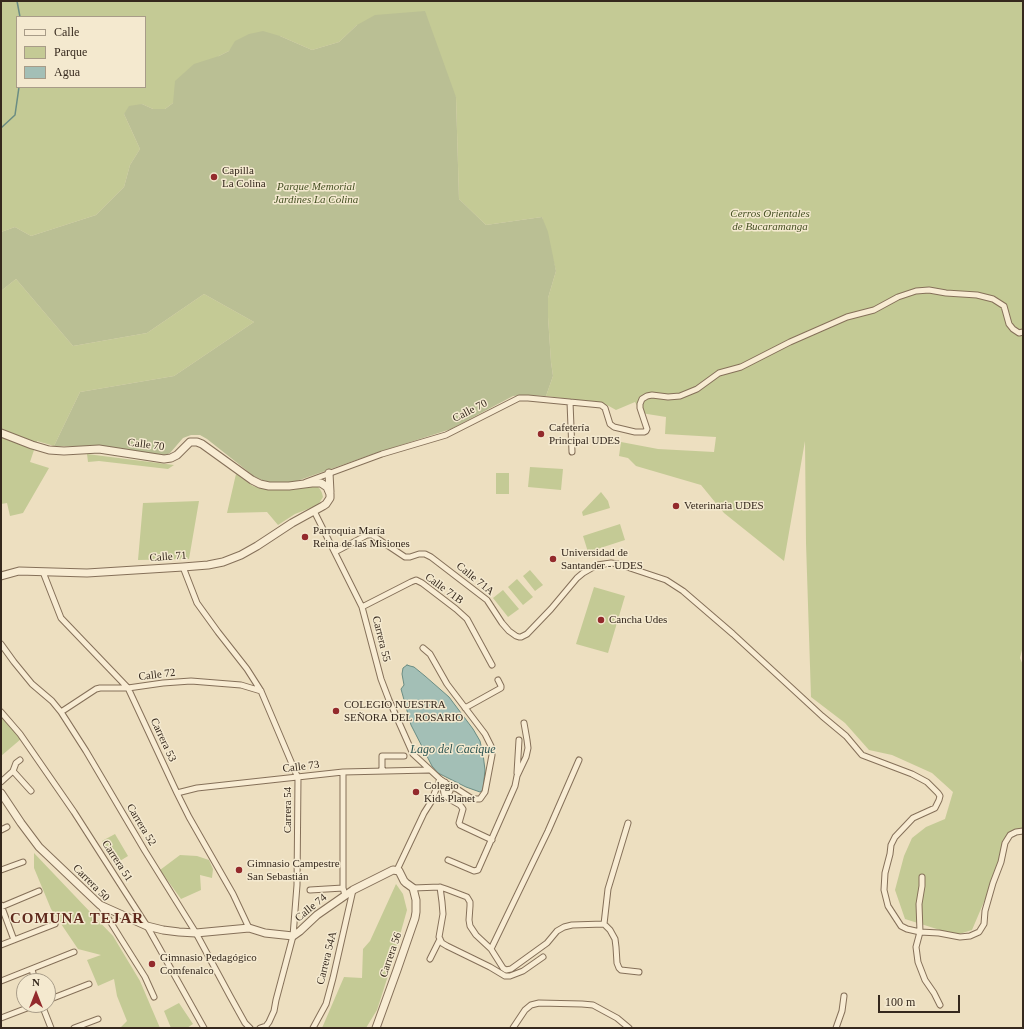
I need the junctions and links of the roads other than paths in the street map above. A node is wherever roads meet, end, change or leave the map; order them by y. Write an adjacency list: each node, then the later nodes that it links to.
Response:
1 (1023, 332): 2 (street, Calle 70)
2 (570, 402): 4 (street); 5 (street, Calle 70)
3 (1, 433): 7 (street, Calle 70)
4 (572, 452)
5 (329, 473): 7 (street, Calle 70); 8 (street)
6 (312, 483): 7 (street, Calle 70); 8 (street); 9 (street)
7 (296, 486)
8 (330, 494): 9 (street)
9 (323, 506): 10 (street, Calle 71)
10 (314, 511): 11 (street, Carrera 55); 12 (street, Calle 71)
11 (335, 552): 15 (street, Carrera 55); 64 (street, Calle 71A)
12 (183, 567): 13 (street, Calle 71); 21 (street, Carrera 54)
13 (43, 572): 14 (street, Calle 71); 20 (street, Carrera 53)
14 (1, 576)
15 (362, 607): 18 (street, Calle 71B); 30 (street, Carrera 55)
16 (1, 644): 24 (street, Carrera 52)
17 (424, 648): 22 (street)
18 (492, 665)
19 (498, 680): 22 (street)
20 (128, 688): 21 (street, Calle 72); 24 (street, Calle 72); 41 (street, Carrera 53)
21 (261, 690): 35 (street, Carrera 54)
22 (465, 708): 38 (street, Carrera 55)
23 (1, 712): 62 (street, Carrera 51)
24 (61, 712): 65 (street, Carrera 52)
25 (524, 723): 34 (street)
26 (519, 740): 34 (street)
27 (404, 756): 32 (street)
28 (20, 760): 31 (street)
29 (579, 760): 70 (street)
30 (429, 770): 32 (street, Calle 73); 36 (street, Carrera 55)
31 (13, 771): 37 (street); 39 (street)
32 (382, 771): 33 (street, Calle 73)
33 (343, 772): 35 (street, Calle 73); 57 (street)
34 (517, 776): 46 (street)
35 (298, 778): 41 (street, Calle 73); 66 (street, Carrera 54)
36 (440, 779): 38 (street, Carrera 55); 50 (street)
37 (1, 782)
38 (448, 784): 46 (street)
39 (31, 791)
40 (1, 793): 58 (street, Carrera 50)
41 (177, 793): 63 (street, Carrera 53)
42 (628, 823): 61 (street)
43 (7, 827): 44 (street)
44 (1, 830)
45 (1023, 831): 64 (street)
46 (492, 840): 47 (street)
47 (448, 860)
48 (23, 862): 49 (street)
49 (1, 870)
50 (397, 870): 53 (street); 55 (street, Calle 74)
51 (922, 877): 64 (street)
52 (440, 887): 53 (street); 67 (street); 70 (street)
53 (413, 888): 93 (street, Carrera 56)
54 (310, 890): 57 (street)
55 (354, 890): 57 (street, Calle 74); 92 (street, Carrera 54A)
56 (39, 891): 59 (street)
57 (344, 891): 66 (street, Calle 74)
58 (100, 905): 62 (street, Calle 74); 81 (street, Carrera 50)
59 (1, 906): 68 (street)
60 (55, 924): 68 (street)
61 (604, 924): 70 (street); 75 (street)
62 (147, 926): 65 (street, Calle 74); 89 (street, Carrera 51)
63 (249, 928): 65 (street, Calle 74); 66 (street, Calle 74)
64 (920, 932): 82 (street)
65 (196, 933): 90 (street, Carrera 52)
66 (293, 936): 91 (street, Carrera 54)
67 (440, 939): 72 (street); 73 (street)
68 (14, 940): 69 (street)
69 (1, 945)
70 (491, 949)
71 (74, 952): 74 (street)
72 (543, 957)
73 (430, 959)
74 (32, 969): 76 (street); 77 (street)
75 (639, 972)
76 (33, 973)
77 (1, 981)
78 (89, 984): 80 (street)
79 (844, 996): 96 (street)
80 (56, 997)
81 (154, 997)
82 (940, 1005)
83 (16, 1012): 85 (street)
84 (45, 1013): 87 (street)
85 (1, 1018)
86 (98, 1019): 88 (street)
87 (51, 1028)
88 (74, 1028)
89 (204, 1028)
90 (250, 1028)
91 (260, 1028)
92 (313, 1028)
93 (376, 1028)
94 (513, 1028): 95 (street)
95 (629, 1028)
96 (836, 1028)

